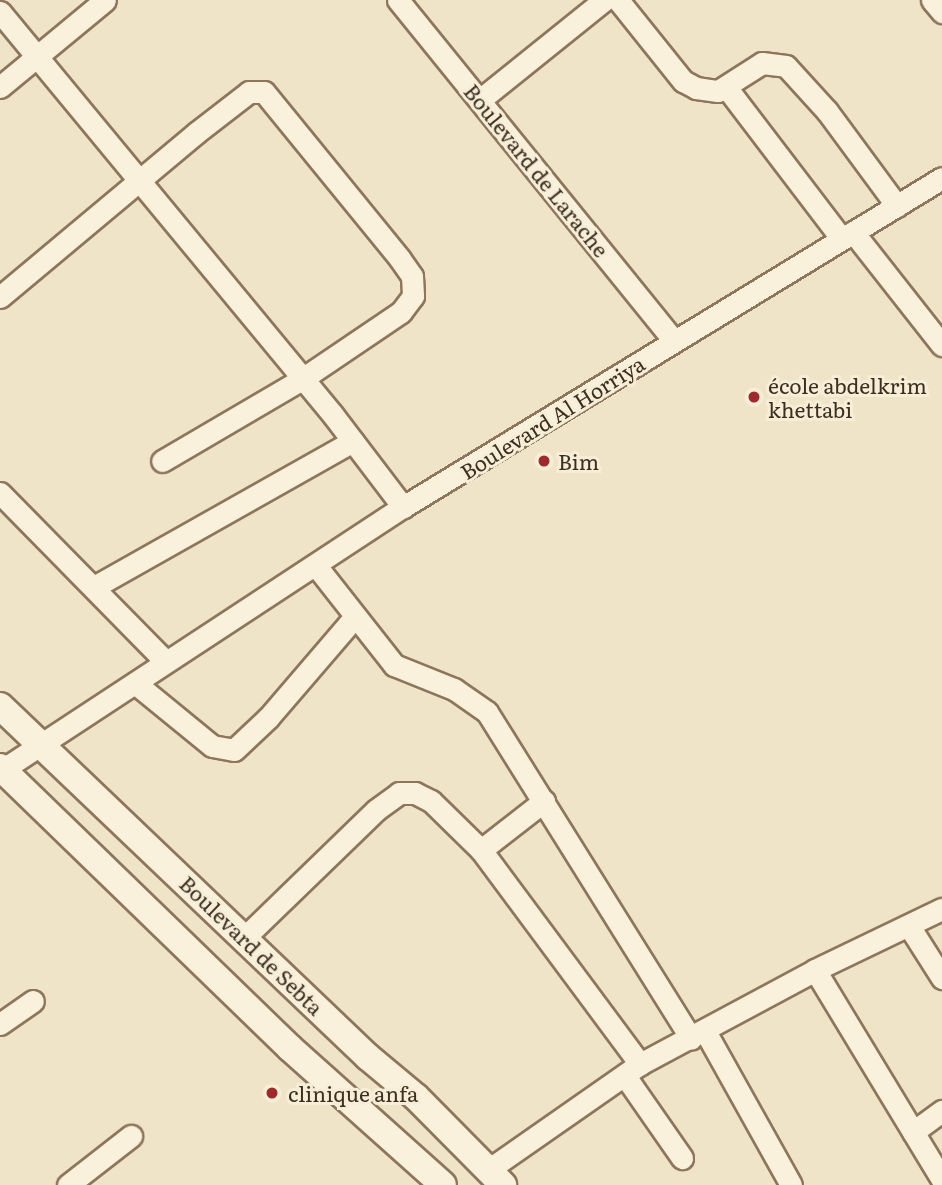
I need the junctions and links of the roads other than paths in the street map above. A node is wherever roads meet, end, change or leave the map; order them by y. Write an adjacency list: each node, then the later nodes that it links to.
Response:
1 (105, 0): 8 (street)
2 (398, 0): 11 (street, Boulevard de Larache)
3 (604, 0): 11 (street)
4 (618, 0): 10 (street)
5 (932, 0): 7 (street)
6 (0, 12): 8 (street)
7 (942, 12)
8 (37, 57): 9 (street); 13 (street)
9 (0, 87)
10 (726, 87): 14 (street); 15 (street)
11 (481, 99): 17 (street, Boulevard de Larache)
12 (942, 178): 14 (street, Boulevard Al Horriya)
13 (137, 181): 16 (street); 19 (street); 19 (street)
14 (897, 206): 15 (street, Boulevard Al Horriya)
15 (848, 236): 17 (street, Boulevard Al Horriya); 18 (street)
16 (0, 297)
17 (674, 341): 23 (street, Boulevard Al Horriya)
18 (942, 345)
19 (302, 379): 20 (street); 21 (street)
20 (353, 441): 23 (street); 25 (street)
21 (162, 461)
22 (0, 493): 25 (street)
23 (403, 507): 24 (street, Boulevard Al Horriya)
24 (317, 567): 26 (street); 27 (street, Boulevard Al Horriya)
25 (94, 587): 27 (street)
26 (354, 619): 28 (street); 32 (street)
27 (165, 661): 28 (street, Boulevard Al Horriya)
28 (135, 683): 30 (street, Boulevard Al Horriya)
29 (0, 706): 30 (street, Boulevard de Sebta)
30 (41, 744): 31 (street, Boulevard Al Horriya); 36 (street, Boulevard de Sebta)
31 (1, 768): 50 (street)
32 (544, 801): 33 (street); 41 (street)
33 (481, 850): 36 (street); 42 (street)
34 (942, 909): 35 (street)
35 (909, 926): 37 (street); 38 (street)
36 (245, 937): 47 (street, Boulevard de Sebta)
37 (815, 970): 41 (street); 44 (street)
38 (942, 978)
39 (33, 1001): 40 (street)
40 (0, 1024)
41 (698, 1034): 42 (street); 51 (street)
42 (632, 1070): 46 (street); 47 (street)
43 (942, 1111): 44 (street)
44 (913, 1132): 48 (street)
45 (131, 1136): 49 (street)
46 (682, 1158)
47 (496, 1177)
48 (942, 1180)
49 (68, 1185)
50 (443, 1185)
51 (790, 1185)

